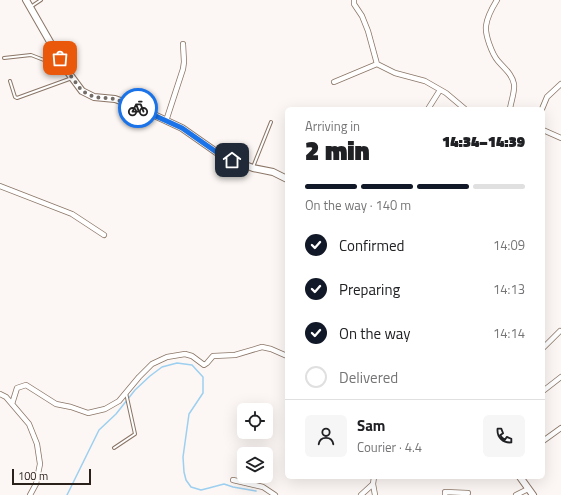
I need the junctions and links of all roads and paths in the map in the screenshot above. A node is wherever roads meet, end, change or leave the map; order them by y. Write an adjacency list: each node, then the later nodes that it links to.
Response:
1 (26, 0): 5 (main road)
2 (41, 0): 5 (lane)
3 (354, 0): 8 (street)
4 (497, 0): 17 (street)
5 (30, 7): 9 (main road)
6 (183, 44): 19 (street)
7 (4, 58): 9 (lane)
8 (377, 64): 12 (street); 14 (street)
9 (65, 68): 10 (main road)
10 (72, 78): 11 (lane); 19 (main road)
11 (10, 81)
12 (334, 82)
13 (561, 84): 18 (street)
14 (440, 90): 15 (street); 16 (street)
15 (429, 107)
16 (463, 107)
17 (510, 107)
18 (543, 107)
19 (166, 120): 23 (main road)
20 (271, 122): 23 (lane)
21 (545, 131): 22 (street)
22 (561, 138)
23 (253, 168): 24 (main road)
24 (285, 178)
25 (0, 186): 26 (street)
26 (104, 235)
27 (560, 331): 28 (street)
28 (545, 346)
29 (285, 355): 32 (street)
30 (561, 377): 31 (street)
31 (545, 389)
32 (126, 392): 34 (street); 37 (lane)
33 (0, 394): 34 (street)
34 (12, 404): 44 (street)
35 (561, 428): 36 (street)
36 (545, 440)
37 (114, 448)
38 (374, 479): 41 (street)
39 (521, 479): 42 (main road)
40 (233, 480): 45 (street)
41 (373, 484): 46 (street); 47 (street)
42 (528, 489): 49 (street); 50 (main road)
43 (468, 493): 48 (street)
44 (30, 495)
45 (275, 495)
46 (361, 495)
47 (375, 495)
48 (445, 495)
49 (516, 495)
50 (533, 495)

